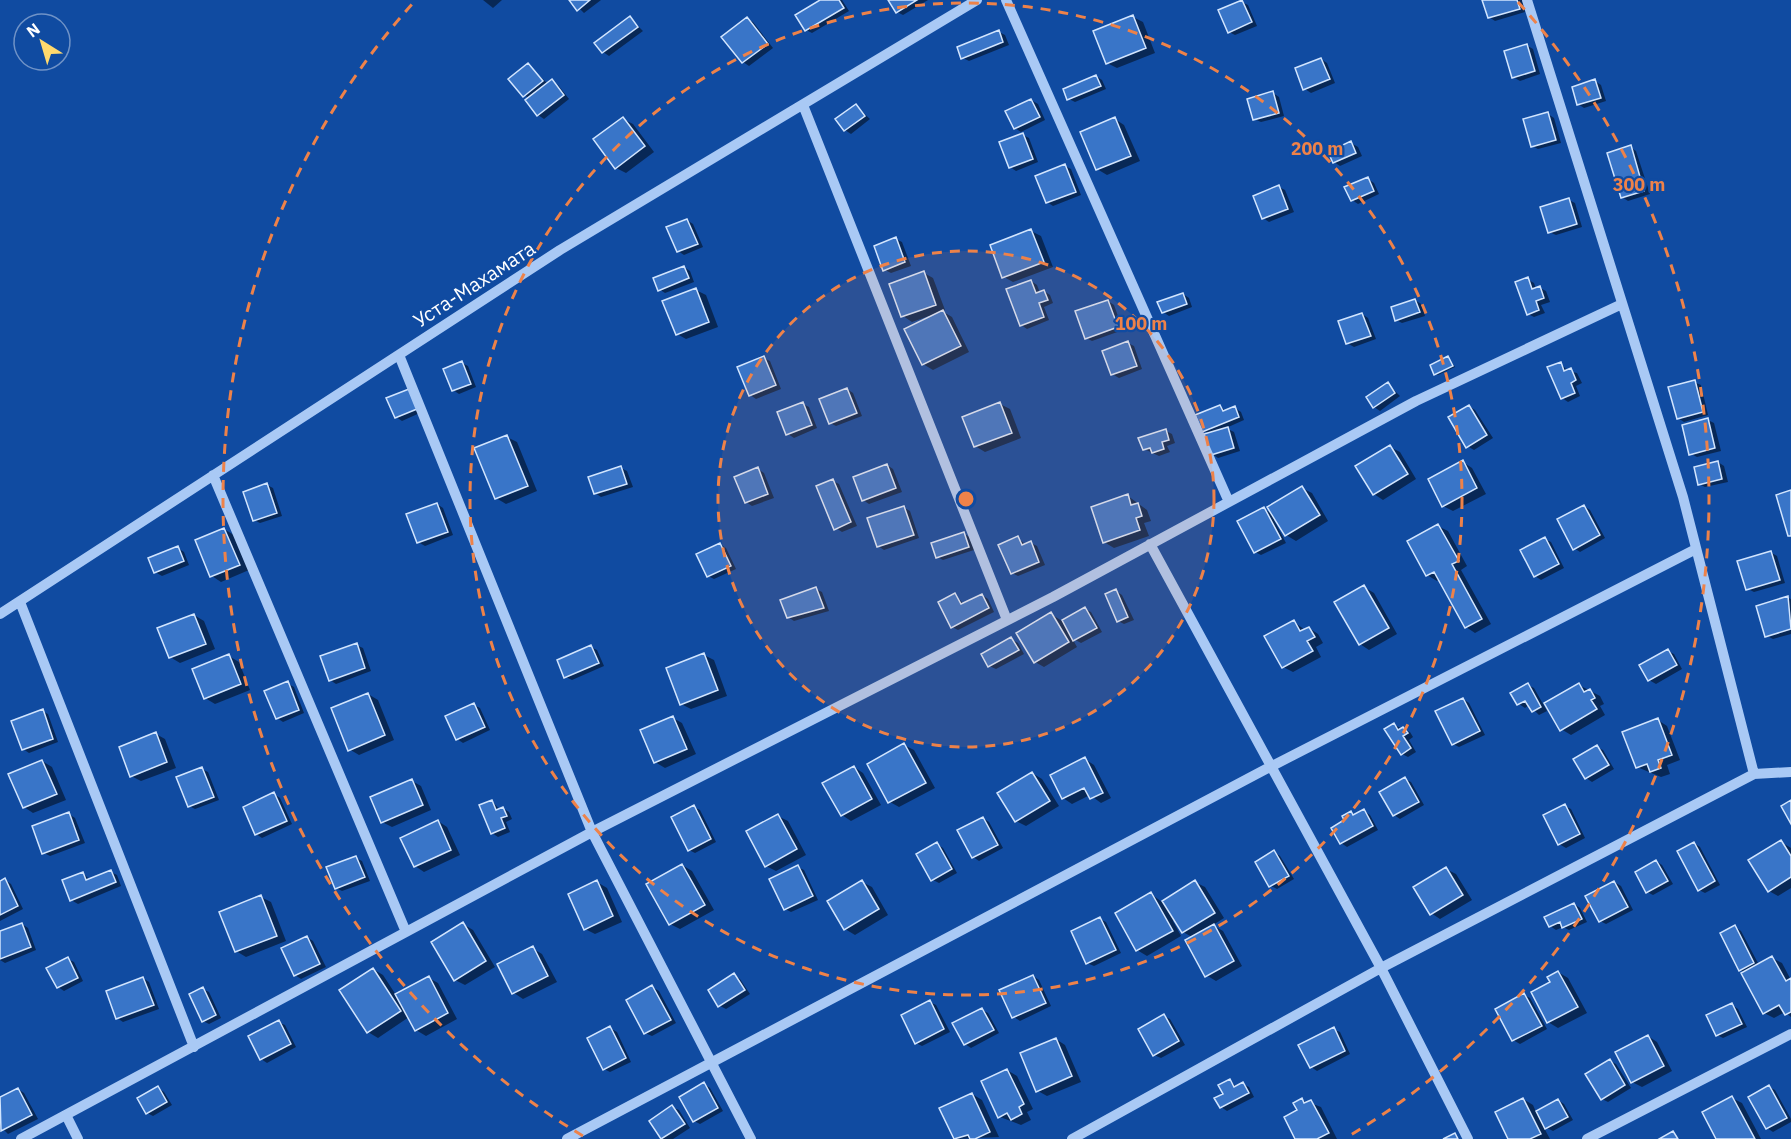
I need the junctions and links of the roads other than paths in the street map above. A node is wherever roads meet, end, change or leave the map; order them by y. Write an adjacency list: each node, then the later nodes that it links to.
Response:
1 (977, 0): 4 (street, Уста-Махамата)
2 (1006, 0): 8 (street)
3 (1527, 0): 5 (street)
4 (803, 105): 6 (street, Уста-Махамата); 13 (street)
5 (1622, 304): 8 (street); 10 (street)
6 (399, 355): 7 (street, Уста-Махамата); 17 (street)
7 (213, 475): 11 (street, Уста-Махамата); 18 (street)
8 (1229, 502): 9 (street)
9 (1150, 544): 13 (street); 14 (street)
10 (1696, 549): 14 (street); 16 (street)
11 (20, 602): 12 (street, Уста-Махамата); 21 (street)
12 (0, 614)
13 (1007, 620): 17 (street)
14 (1270, 767): 19 (street); 22 (street)
15 (1791, 772): 16 (street)
16 (1754, 774): 19 (street)
17 (592, 832): 18 (street); 22 (street)
18 (406, 932): 21 (street)
19 (1381, 968): 28 (street); 29 (street)
20 (1791, 1034): 30 (street)
21 (194, 1047): 23 (street)
22 (710, 1064): 26 (street); 27 (street)
23 (66, 1115): 24 (street); 25 (street)
24 (21, 1139)
25 (78, 1139)
26 (567, 1139)
27 (751, 1139)
28 (1072, 1139)
29 (1468, 1139)
30 (1587, 1139)

